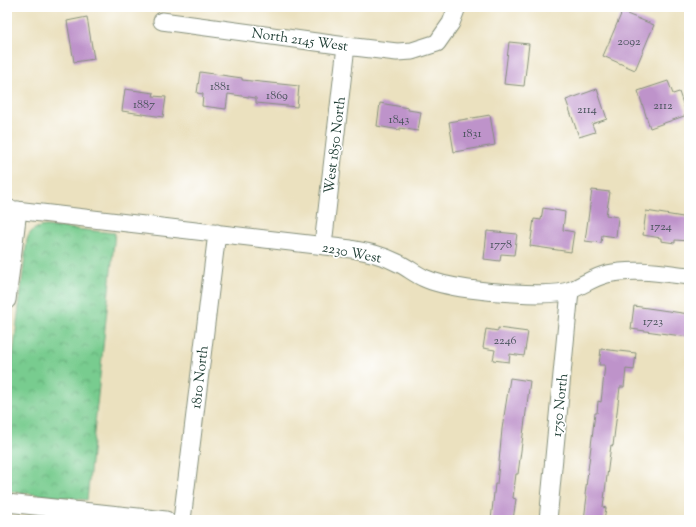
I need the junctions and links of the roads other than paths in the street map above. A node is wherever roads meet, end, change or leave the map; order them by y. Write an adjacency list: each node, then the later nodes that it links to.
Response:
1 (457, 7): 3 (street, North 2145 West)
2 (162, 21): 3 (street, North 2145 West)
3 (346, 46): 6 (street, West 1850 North)
4 (12, 209): 5 (street, 2230 West); 9 (street)
5 (217, 234): 6 (street, 2230 West); 12 (street, 1810 North)
6 (323, 245): 8 (street, 2230 West)
7 (689, 276): 8 (street, 2230 West)
8 (570, 290): 13 (street, 1750 North)
9 (7, 300)
10 (7, 503): 11 (street)
11 (166, 520)
12 (182, 520)
13 (548, 520)

